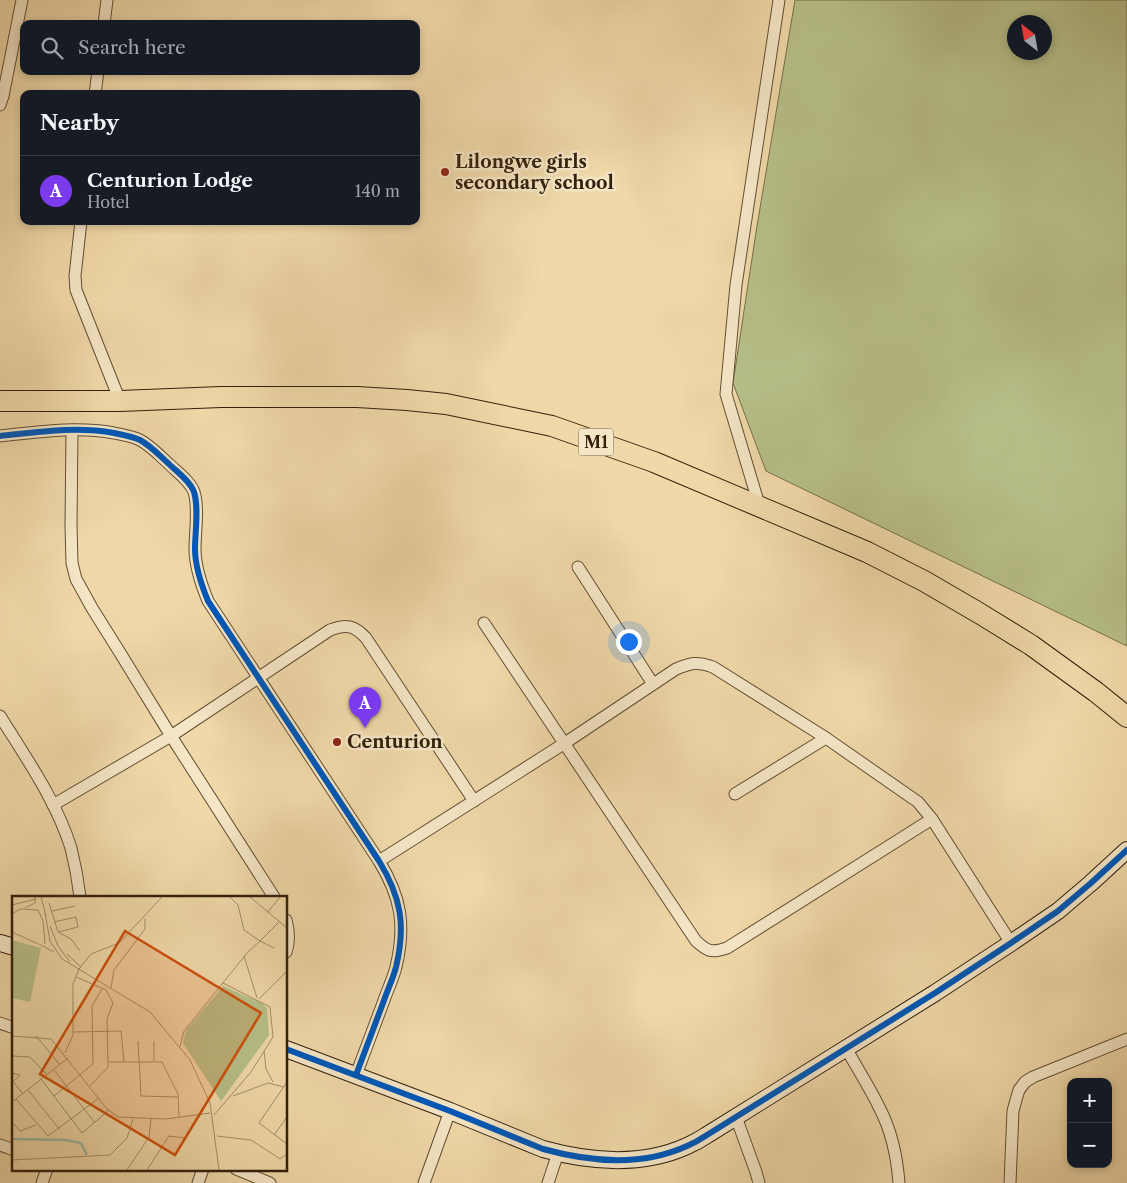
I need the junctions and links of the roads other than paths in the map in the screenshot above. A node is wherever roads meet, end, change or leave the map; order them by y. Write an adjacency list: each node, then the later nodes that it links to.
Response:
1 (22, 0): 7 (street)
2 (107, 0): 4 (street)
3 (779, 0): 13 (street)
4 (104, 20)
5 (97, 75): 6 (street)
6 (96, 90)
7 (0, 105)
8 (81, 225): 10 (street)
9 (0, 401): 10 (highway, M1)
10 (120, 401): 13 (highway, M1)
11 (72, 430): 12 (street); 16 (street); 20 (street)
12 (0, 436)
13 (760, 508): 19 (highway, M1)
14 (578, 567): 17 (street)
15 (484, 622): 22 (street)
16 (259, 678): 20 (street); 24 (street); 28 (street)
17 (653, 684): 21 (street); 22 (street)
18 (0, 716): 25 (street)
19 (1127, 717)
20 (170, 736): 25 (street); 30 (street)
21 (826, 738): 23 (street); 26 (street)
22 (565, 743): 24 (street); 26 (street)
23 (735, 794)
24 (474, 801): 28 (street)
25 (53, 805): 29 (street)
26 (932, 819): 33 (street)
27 (1127, 850): 33 (street)
28 (379, 861): 41 (street)
29 (80, 896)
30 (273, 896)
31 (288, 928): 35 (street)
32 (0, 942): 34 (street)
33 (1012, 943): 39 (street)
34 (12, 946)
35 (288, 947)
36 (0, 1023): 37 (street)
37 (12, 1027)
38 (1127, 1039): 57 (street)
39 (846, 1048): 43 (street); 56 (street)
40 (288, 1050): 41 (street)
41 (356, 1074): 42 (street)
42 (450, 1111): 46 (street); 53 (street)
43 (736, 1118): 46 (street); 55 (street)
44 (0, 1145): 45 (street)
45 (12, 1149)
46 (558, 1153): 54 (street)
47 (47, 1170): 50 (street)
48 (203, 1170): 51 (street)
49 (238, 1170): 52 (street)
50 (42, 1183)
51 (198, 1183)
52 (270, 1183)
53 (424, 1183)
54 (548, 1183)
55 (759, 1183)
56 (899, 1183)
57 (1010, 1183)

